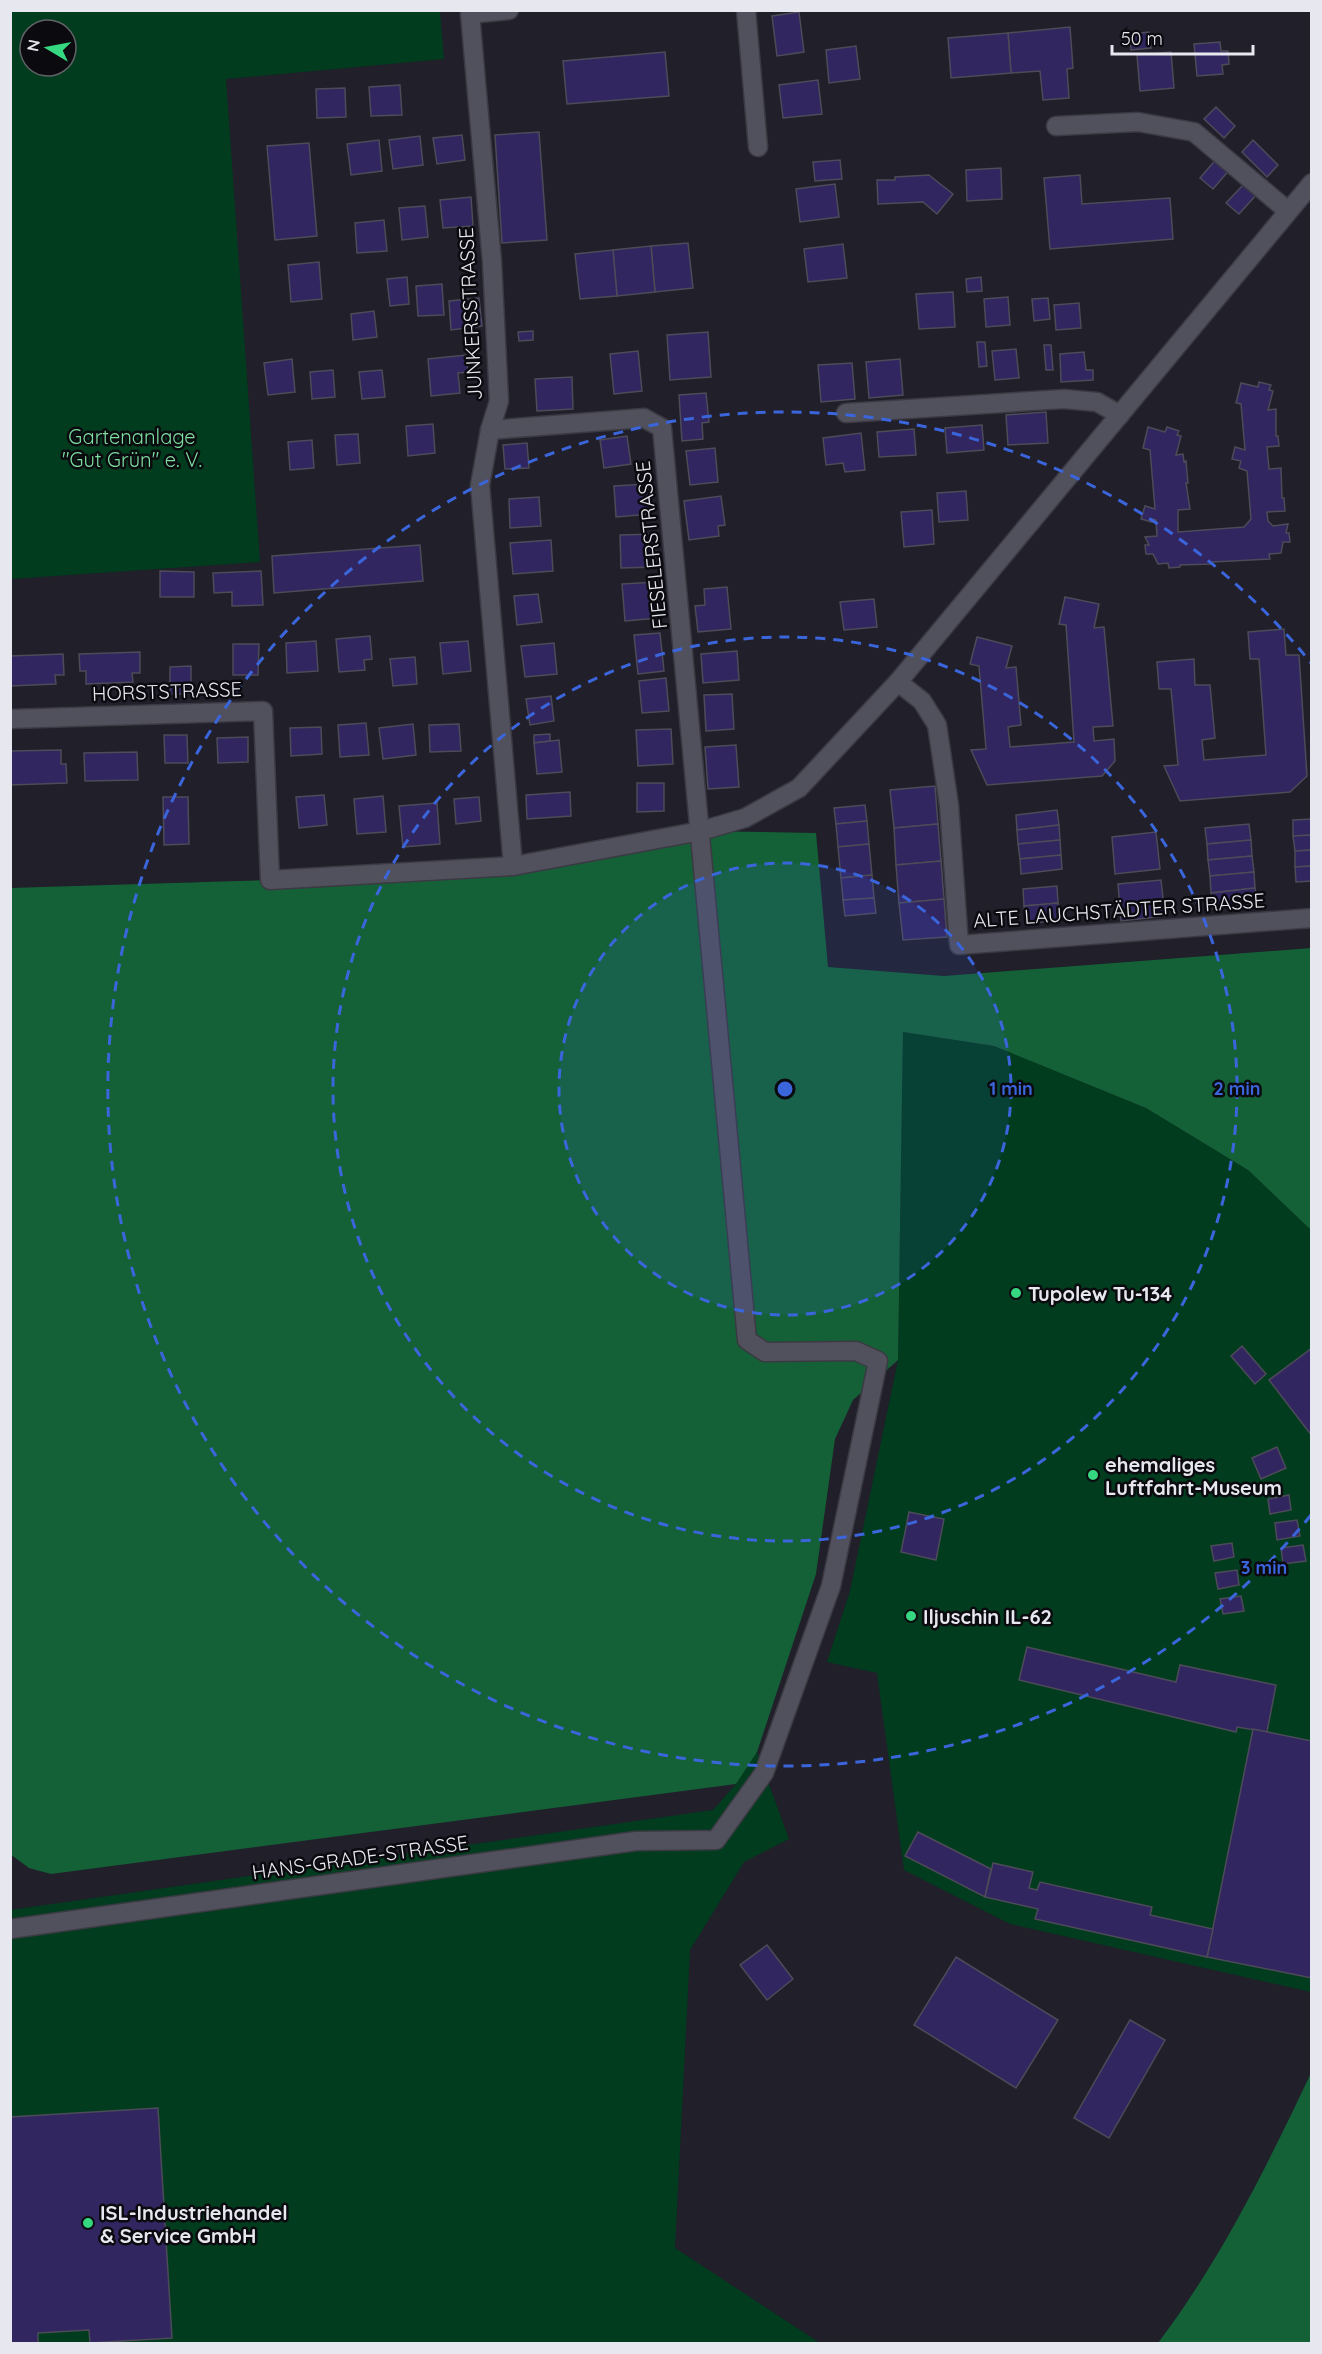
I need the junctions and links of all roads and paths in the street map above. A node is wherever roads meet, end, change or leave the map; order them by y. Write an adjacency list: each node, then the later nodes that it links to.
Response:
1 (509, 10): 3 (street, JUNKERSSTRASSE)
2 (746, 10): 5 (street)
3 (470, 12): 10 (street, JUNKERSSTRASSE)
4 (1056, 126): 7 (street)
5 (758, 147)
6 (1311, 183): 7 (street)
7 (1288, 211): 9 (street)
8 (846, 413): 9 (street)
9 (1120, 415): 11 (street)
10 (490, 430): 13 (street, FIESELERSTRASSE); 14 (street, JUNKERSSTRASSE)
11 (898, 682): 13 (street); 15 (street, ALTE LAUCHSTÄDTER STRASSE)
12 (10, 719): 14 (street, HORSTSTRASSE)
13 (701, 831): 14 (street); 16 (street, HANS-GRADE-STRASSE)
14 (513, 866)
15 (1311, 918)
16 (10, 1929)

